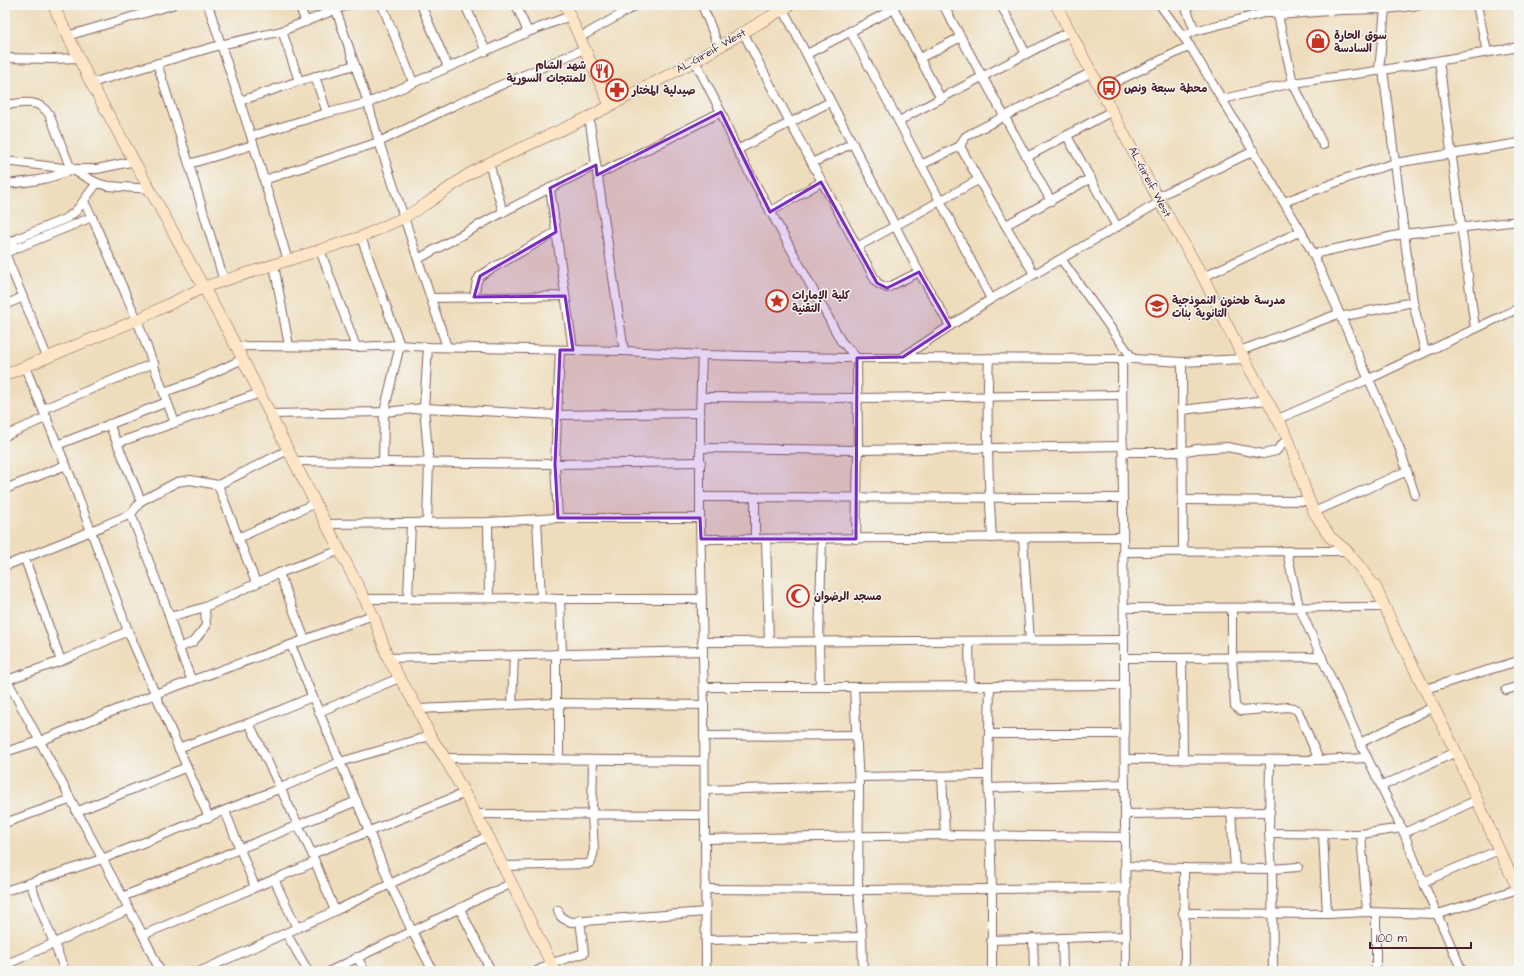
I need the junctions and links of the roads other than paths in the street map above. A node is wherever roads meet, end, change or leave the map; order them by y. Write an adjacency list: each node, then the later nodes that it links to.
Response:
1 (53, 5): 34 (street)
2 (172, 5): 34 (street)
3 (208, 5): 38 (street)
4 (299, 5): 27 (street)
5 (347, 5): 24 (street)
6 (382, 5): 60 (street)
7 (421, 5): 54 (street)
8 (464, 5): 43 (street)
9 (516, 5): 32 (street)
10 (565, 5): 26 (street)
11 (637, 5): 37 (street)
12 (702, 5): 40 (street)
13 (943, 5): 36 (street)
14 (1001, 5): 46 (street)
15 (1056, 5): 29 (street, AL-Gireif West)
16 (1160, 5): 35 (street)
17 (1185, 5): 30 (street)
18 (1277, 5): 25 (street)
19 (1420, 5): 23 (street)
20 (1477, 5): 44 (street)
21 (787, 7): 33 (street, AL-Gireif West); 45 (street)
22 (893, 7): 28 (street); 49 (street)
23 (1389, 8): 25 (street); 55 (street)
24 (336, 10): 27 (street); 53 (street)
25 (1278, 15): 30 (street); 62 (street)
26 (570, 16): 32 (street); 37 (street)
27 (306, 22): 31 (street)
28 (850, 31): 45 (street); 76 (street)
29 (1070, 31): 46 (street); 56 (street, AL-Gireif West)
30 (1195, 31): 35 (street)
31 (282, 32): 38 (street); 59 (street)
32 (528, 32): 43 (street)
33 (744, 32): 40 (street, AL-Gireif West); 77 (street)
34 (67, 36): 48 (street)
35 (1183, 36): 39 (street)
36 (960, 37): 49 (street); 58 (street)
37 (579, 38): 42 (street)
38 (220, 45): 52 (street); 66 (street)
39 (1190, 46): 63 (street); 65 (street)
40 (719, 47): 50 (street, AL-Gireif West)
41 (1519, 47): 44 (street)
42 (584, 49): 70 (street); 80 (street)
43 (486, 51): 54 (street)
44 (1487, 52): 51 (street)
45 (807, 54): 67 (street)
46 (1026, 54): 58 (street)
47 (5, 58): 48 (street)
48 (79, 58): 61 (street)
49 (920, 58): 64 (street)
50 (695, 61): 70 (street, AL-Gireif West); 72 (street)
51 (1439, 61): 55 (street); 88 (street)
52 (157, 63): 61 (street); 95 (street)
53 (355, 65): 57 (street); 68 (street)
54 (448, 67): 60 (street)
55 (1381, 70): 62 (street); 94 (street)
56 (1092, 72): 63 (street, AL-Gireif West); 75 (street)
57 (315, 76): 59 (street); 73 (street)
58 (982, 77): 64 (street); 75 (street)
59 (299, 81): 66 (street)
60 (413, 82): 68 (street)
61 (91, 83): 91 (street)
62 (1293, 83): 65 (street); 84 (street)
63 (1102, 89): 71 (street, AL-Gireif West)
64 (941, 99): 76 (street)
65 (1223, 99): 87 (street)
66 (240, 101): 78 (street)
67 (830, 102): 77 (street); 81 (street)
68 (368, 103): 73 (street); 80 (street)
69 (5, 105): 98 (street)
70 (610, 105): 74 (street, AL-Gireif West)
71 (1112, 111): 79 (street); 108 (street, AL-Gireif West)
72 (720, 112): 86 (street); 99 (street)
73 (327, 113): 78 (street)
74 (589, 117): 92 (street, AL-Gireif West); 96 (street)
75 (1004, 118): 85 (street); 89 (street)
76 (899, 122): 97 (street)
77 (790, 124): 86 (street); 93 (street)
78 (251, 136): 83 (street)
79 (1068, 136): 89 (street); 100 (street)
80 (379, 142): 101 (street); 115 (street)
81 (853, 143): 93 (street); 119 (street)
82 (1519, 143): 88 (street)
83 (253, 145): 95 (street); 101 (street)
84 (1323, 145)
85 (960, 146): 97 (street); 102 (street)
86 (737, 150): 114 (street)
87 (1254, 151): 108 (street); 112 (street)
88 (1452, 153): 94 (street); 121 (street)
89 (1027, 157): 110 (street)
90 (5, 161): 98 (street)
91 (135, 161): 98 (street); 107 (street)
92 (489, 163): 113 (street); 115 (street, AL-Gireif West)
93 (812, 163): 103 (street)
94 (1395, 163): 112 (street); 124 (street)
95 (189, 164): 137 (street)
96 (596, 165): 99 (street); 106 (street)
97 (921, 165): 109 (street)
98 (71, 169): 104 (street); 105 (street)
99 (597, 175): 159 (street)
100 (1091, 178): 110 (street); 120 (street)
101 (264, 180): 132 (street)
102 (978, 180): 109 (street); 118 (street)
103 (821, 182): 114 (street); 126 (street)
104 (97, 183): 107 (street); 111 (street)
105 (5, 184)
106 (550, 188): 113 (street); 123 (street)
107 (151, 189): 138 (street)
108 (1159, 199): 120 (street); 136 (street, AL-Gireif West)
109 (939, 201): 119 (street); 143 (street)
110 (1051, 201): 118 (street)
111 (84, 202): 116 (street); 128 (street)
112 (1284, 202): 122 (street)
113 (503, 212): 130 (street)
114 (770, 212): 165 (street)
115 (404, 216): 125 (street, AL-Gireif West); 130 (street)
116 (92, 217): 128 (street); 148 (street)
117 (1519, 221): 121 (street)
118 (1006, 225): 135 (street)
119 (896, 226): 126 (street); 134 (street)
120 (1117, 227): 131 (street)
121 (1461, 228): 124 (street); 150 (street)
122 (1301, 231): 129 (street); 136 (street)
123 (556, 232): 139 (street); 141 (street)
124 (1403, 234): 129 (street); 144 (street)
125 (361, 237): 127 (street, AL-Gireif West); 151 (street)
126 (857, 247): 134 (street)
127 (320, 250): 132 (street, AL-Gireif West); 154 (street)
128 (5, 253): 140 (street)
129 (1313, 254): 147 (street)
130 (418, 259): 142 (street)
131 (1061, 259): 135 (street); 168 (street)
132 (288, 261): 133 (street, AL-Gireif West)
133 (274, 265): 137 (street, AL-Gireif West); 153 (street)
134 (919, 272): 149 (street)
135 (1034, 274): 143 (street)
136 (1203, 276): 162 (street, AL-Gireif West)
137 (224, 281): 138 (street, AL-Gireif West)
138 (204, 287): 148 (street, AL-Gireif West); 152 (street)
139 (565, 296): 141 (street); 158 (street)
140 (23, 297): 145 (street); 163 (street)
141 (474, 297): 142 (street)
142 (431, 298): 156 (street)
143 (992, 299): 149 (street)
144 (1413, 302): 147 (street); 160 (street)
145 (5, 305)
146 (1519, 308): 150 (street)
147 (1339, 315): 162 (street); 174 (street)
148 (137, 320): 163 (street, AL-Gireif West); 171 (street)
149 (950, 326): 164 (street)
150 (1475, 328): 160 (street)
151 (400, 345): 154 (street); 155 (street); 186 (street)
152 (236, 346): 153 (street); 167 (street)
153 (289, 346): 154 (street)
154 (356, 347)
155 (428, 347): 156 (street); 183 (street)
156 (447, 347): 157 (street)
157 (560, 350): 158 (street); 189 (street)
158 (573, 350): 159 (street)
159 (624, 351): 161 (street)
160 (1425, 352): 174 (street)
161 (702, 355): 165 (street); 179 (street)
162 (1242, 355): 170 (street); 181 (street, AL-Gireif West)
163 (47, 357): 172 (street, AL-Gireif West)
164 (903, 357): 165 (street); 166 (street)
165 (857, 358): 180 (street)
166 (989, 358): 169 (street); 178 (street)
167 (243, 359): 175 (street); 176 (street)
168 (1133, 359): 169 (street); 170 (street)
169 (1122, 360): 177 (street)
170 (1182, 362): 185 (street)
171 (154, 363): 175 (street); 184 (street)
172 (25, 367): 173 (street, AL-Gireif West); 184 (street)
173 (5, 375)
174 (1368, 379): 191 (street); 210 (street)
175 (164, 392): 182 (street)
176 (260, 393): 188 (street); 192 (street)
177 (1122, 395): 178 (street); 200 (street)
178 (987, 396): 180 (street); 198 (street)
179 (700, 397): 180 (street); 187 (street)
180 (858, 398): 202 (street)
181 (1267, 400): 185 (street); 191 (street, AL-Gireif West)
182 (167, 402): 192 (street); 193 (street)
183 (424, 408): 186 (street); 189 (street); 207 (street)
184 (43, 409): 190 (street)
185 (1182, 410): 203 (street)
186 (384, 412): 188 (street); 205 (street)
187 (700, 413): 189 (street); 199 (street)
188 (270, 414): 201 (street)
189 (556, 414): 208 (street)
190 (47, 417): 194 (street); 197 (street)
191 (1278, 419): 195 (street, AL-Gireif West)
192 (175, 423): 196 (street)
193 (109, 424): 196 (street); 197 (street)
194 (5, 436)
195 (1288, 438): 203 (street); 221 (street, AL-Gireif West)
196 (117, 443): 220 (street)
197 (57, 445): 209 (street)
198 (987, 447): 200 (street); 202 (street); 217 (street)
199 (701, 448): 202 (street); 206 (street)
200 (1123, 449): 203 (street); 218 (street)
201 (288, 450): 204 (street); 211 (street)
202 (858, 450): 216 (street)
203 (1182, 452): 219 (street)
204 (295, 462): 205 (street); 222 (street)
205 (383, 462): 207 (street)
206 (701, 462): 208 (street); 214 (street)
207 (429, 463): 208 (street); 230 (street)
208 (555, 464): 225 (street)
209 (66, 466): 212 (street); 232 (street)
210 (1407, 471): 213 (street); 223 (street)
211 (218, 485): 220 (street); 234 (street)
212 (5, 489)
213 (1415, 495)
214 (701, 497): 215 (street); 226 (street)
215 (755, 498): 216 (street); 238 (street)
216 (856, 498): 217 (street); 241 (street)
217 (990, 498): 218 (street); 235 (street)
218 (1123, 498): 233 (street)
219 (1182, 500): 221 (street); 245 (street)
220 (141, 501): 224 (street)
221 (1309, 501): 223 (street, AL-Gireif West)
222 (316, 503): 231 (street); 234 (street)
223 (1314, 512): 243 (street, AL-Gireif West)
224 (131, 514): 232 (street); 263 (street)
225 (558, 518): 226 (street); 227 (street)
226 (700, 518): 237 (street)
227 (537, 520): 228 (street); 253 (street)
228 (488, 522): 230 (street); 252 (street)
229 (411, 523): 230 (street); 231 (street); 251 (street)
230 (427, 523)
231 (327, 524): 242 (street)
232 (91, 532): 247 (street); 264 (street)
233 (1123, 537): 236 (street); 244 (street)
234 (238, 538): 250 (street)
235 (992, 538): 236 (street); 241 (street)
236 (1023, 538): 269 (street)
237 (701, 539): 238 (street); 256 (street)
238 (755, 539): 239 (street)
239 (766, 539): 240 (street); 271 (street)
240 (822, 539): 241 (street); 267 (street)
241 (856, 539)
242 (341, 550): 249 (street); 254 (street)
243 (1347, 551): 246 (street); 259 (street, AL-Gireif West)
244 (1124, 552): 245 (street); 260 (street)
245 (1183, 552): 246 (street)
246 (1288, 552): 258 (street)
247 (24, 559): 248 (street); 282 (street)
248 (5, 566)
249 (279, 573): 250 (street); 265 (street)
250 (256, 583): 257 (street)
251 (408, 598): 252 (street); 254 (street)
252 (488, 598): 253 (street)
253 (541, 598): 255 (street)
254 (365, 599): 262 (street)
255 (560, 599): 256 (street); 275 (street)
256 (702, 599): 270 (street)
257 (205, 607): 263 (street); 273 (street)
258 (1299, 607): 259 (street); 261 (street); 277 (street)
259 (1384, 607): 294 (street, AL-Gireif West)
260 (1124, 608): 261 (street); 266 (street)
261 (1232, 608): 281 (street)
262 (373, 615): 265 (street); 278 (street)
263 (170, 617): 273 (street)
264 (128, 632): 282 (street); 296 (street)
265 (305, 640): 272 (street)
266 (1124, 640): 269 (street); 279 (street)
267 (820, 641): 268 (street); 271 (street); 292 (street)
268 (969, 641): 269 (street); 288 (street)
269 (1030, 641)
270 (702, 642): 271 (street); 274 (street)
271 (768, 642)
272 (291, 645): 286 (street); 297 (street)
273 (179, 648): 286 (street)
274 (703, 651): 275 (street); 291 (street)
275 (559, 654): 276 (street); 298 (street)
276 (514, 655): 278 (street); 299 (street)
277 (1322, 657): 281 (street); 311 (street)
278 (388, 658): 285 (street)
279 (1124, 658): 280 (street); 287 (street)
280 (1182, 658): 281 (street); 319 (street)
281 (1232, 658): 323 (street)
282 (60, 661): 284 (street)
283 (1519, 662): 294 (street)
284 (6, 678): 310 (street)
285 (399, 678): 302 (street); 303 (street)
286 (192, 681): 296 (street)
287 (1124, 685): 289 (street); 306 (street)
288 (970, 686): 289 (street); 293 (street)
289 (990, 686): 305 (street)
290 (1519, 686): 295 (street)
291 (704, 687): 292 (street); 300 (street)
292 (820, 687): 293 (street)
293 (854, 687): 307 (street)
294 (1425, 689): 301 (street, AL-Gireif West)
295 (1506, 690)
296 (155, 694): 310 (street); 312 (street)
297 (312, 697): 303 (street); 304 (street)
298 (557, 704): 299 (street); 300 (street); 317 (street)
299 (512, 705): 302 (street)
300 (704, 705): 309 (street)
301 (1433, 707): 311 (street); 314 (street, AL-Gireif West)
302 (418, 709): 308 (street)
303 (319, 712): 324 (street)
304 (249, 723): 312 (street); 331 (street)
305 (989, 734): 306 (street); 326 (street)
306 (1125, 734): 318 (street)
307 (857, 735): 309 (street); 328 (street)
308 (430, 736): 315 (street); 324 (street)
309 (704, 736): 321 (street)
310 (40, 741): 313 (street); 335 (street)
311 (1360, 743): 316 (street)
312 (178, 748): 325 (street)
313 (5, 752)
314 (1456, 752): 330 (street); 336 (street, AL-Gireif West)
315 (445, 758): 317 (street); 334 (street)
316 (1368, 758): 323 (street); 330 (street)
317 (559, 759): 320 (street)
318 (1125, 759): 319 (street); 329 (street)
319 (1182, 759): 322 (street)
320 (593, 760): 321 (street); 344 (street)
321 (704, 760): 333 (street)
322 (1270, 760): 323 (street); 341 (street)
323 (1319, 760)
324 (340, 762): 331 (street); 337 (street)
325 (187, 767): 339 (street); 346 (street)
326 (988, 775): 327 (street); 332 (street)
327 (942, 776): 328 (street); 354 (street)
328 (859, 782): 333 (street); 357 (street)
329 (1125, 784): 332 (street); 343 (street)
330 (1382, 786): 350 (street)
331 (281, 788): 338 (street); 348 (street)
332 (989, 788): 355 (street)
333 (704, 790): 345 (street)
334 (465, 793): 342 (street); 349 (street)
335 (69, 800): 339 (street); 347 (street)
336 (1477, 800): 350 (street); 361 (street, AL-Gireif West)
337 (357, 801): 348 (street); 349 (street)
338 (225, 811): 346 (street); 360 (street)
339 (76, 812): 363 (street)
340 (1231, 812): 341 (street); 343 (street); 368 (street)
341 (1270, 812): 351 (street)
342 (476, 814): 344 (street); 356 (street)
343 (1125, 814): 358 (street)
344 (592, 815): 345 (street); 364 (street)
345 (704, 815): 359 (street)
346 (209, 818): 363 (street)
347 (5, 823)
348 (298, 825): 360 (street); 362 (street)
349 (369, 831): 362 (street); 374 (street)
350 (1403, 831): 353 (street); 371 (street)
351 (1269, 833): 352 (street); 369 (street)
352 (1323, 834): 353 (street); 392 (street)
353 (1361, 834): 388 (street)
354 (945, 835): 355 (street); 357 (street)
355 (989, 835): 358 (street); 378 (street)
356 (488, 836): 364 (street); 374 (street)
357 (859, 837): 359 (street); 379 (street)
358 (1125, 838): 365 (street)
359 (704, 839): 377 (street)
360 (241, 849): 375 (street); 382 (street)
361 (1499, 850): 371 (street); 380 (street, AL-Gireif West)
362 (314, 858): 370 (street); 386 (street)
363 (102, 859): 372 (street); 382 (street)
364 (503, 866): 373 (street)
365 (1126, 866): 367 (street); 376 (street)
366 (1298, 867): 369 (street)
367 (1184, 868): 368 (street); 389 (street)
368 (1235, 868): 369 (street)
369 (1272, 869): 390 (street)
370 (274, 879): 375 (street); 395 (street)
371 (1423, 882): 393 (street)
372 (30, 883): 381 (street); 405 (street)
373 (512, 883): 383 (street); 408 (street)
374 (390, 884): 386 (street); 396 (street)
375 (255, 887): 398 (street)
376 (1126, 888): 378 (street); 399 (street)
377 (706, 889): 379 (street); 387 (street)
378 (992, 889): 379 (street); 404 (street)
379 (858, 890): 400 (street)
380 (1519, 890): 393 (street)
381 (5, 891)
382 (122, 897): 384 (street)
383 (460, 908): 396 (street); 416 (street)
384 (128, 910): 398 (street); 405 (street)
385 (558, 910): 394 (street)
386 (335, 911): 395 (street)
387 (706, 912): 394 (street); 403 (street)
388 (1367, 912): 391 (street); 392 (street)
389 (1183, 913): 390 (street); 424 (street)
390 (1271, 913): 392 (street); 425 (street)
391 (1376, 913): 393 (street); 426 (street)
392 (1326, 914)
393 (1438, 914): 427 (street)
394 (580, 920): 408 (street)
395 (297, 928): 397 (street)
396 (412, 931): 406 (street); 415 (street)
397 (286, 933): 411 (street); 412 (street)
398 (143, 935): 410 (street)
399 (1126, 936): 402 (street); 423 (street)
400 (862, 937): 403 (street); 419 (street)
401 (1033, 938): 402 (street); 404 (street); 421 (street)
402 (1062, 938): 422 (street)
403 (706, 940): 418 (street)
404 (991, 940): 420 (street)
405 (54, 943): 407 (street); 409 (street)
406 (357, 957): 413 (street); 414 (street)
407 (5, 965)
408 (554, 967): 417 (street)
409 (65, 971)
410 (160, 971)
411 (201, 971)
412 (308, 971)
413 (330, 971)
414 (365, 971)
415 (433, 971)
416 (490, 971)
417 (536, 971)
418 (706, 971)
419 (863, 971)
420 (992, 971)
421 (1034, 971)
422 (1063, 971)
423 (1126, 971)
424 (1183, 971)
425 (1273, 971)
426 (1376, 971)
427 (1462, 971)

